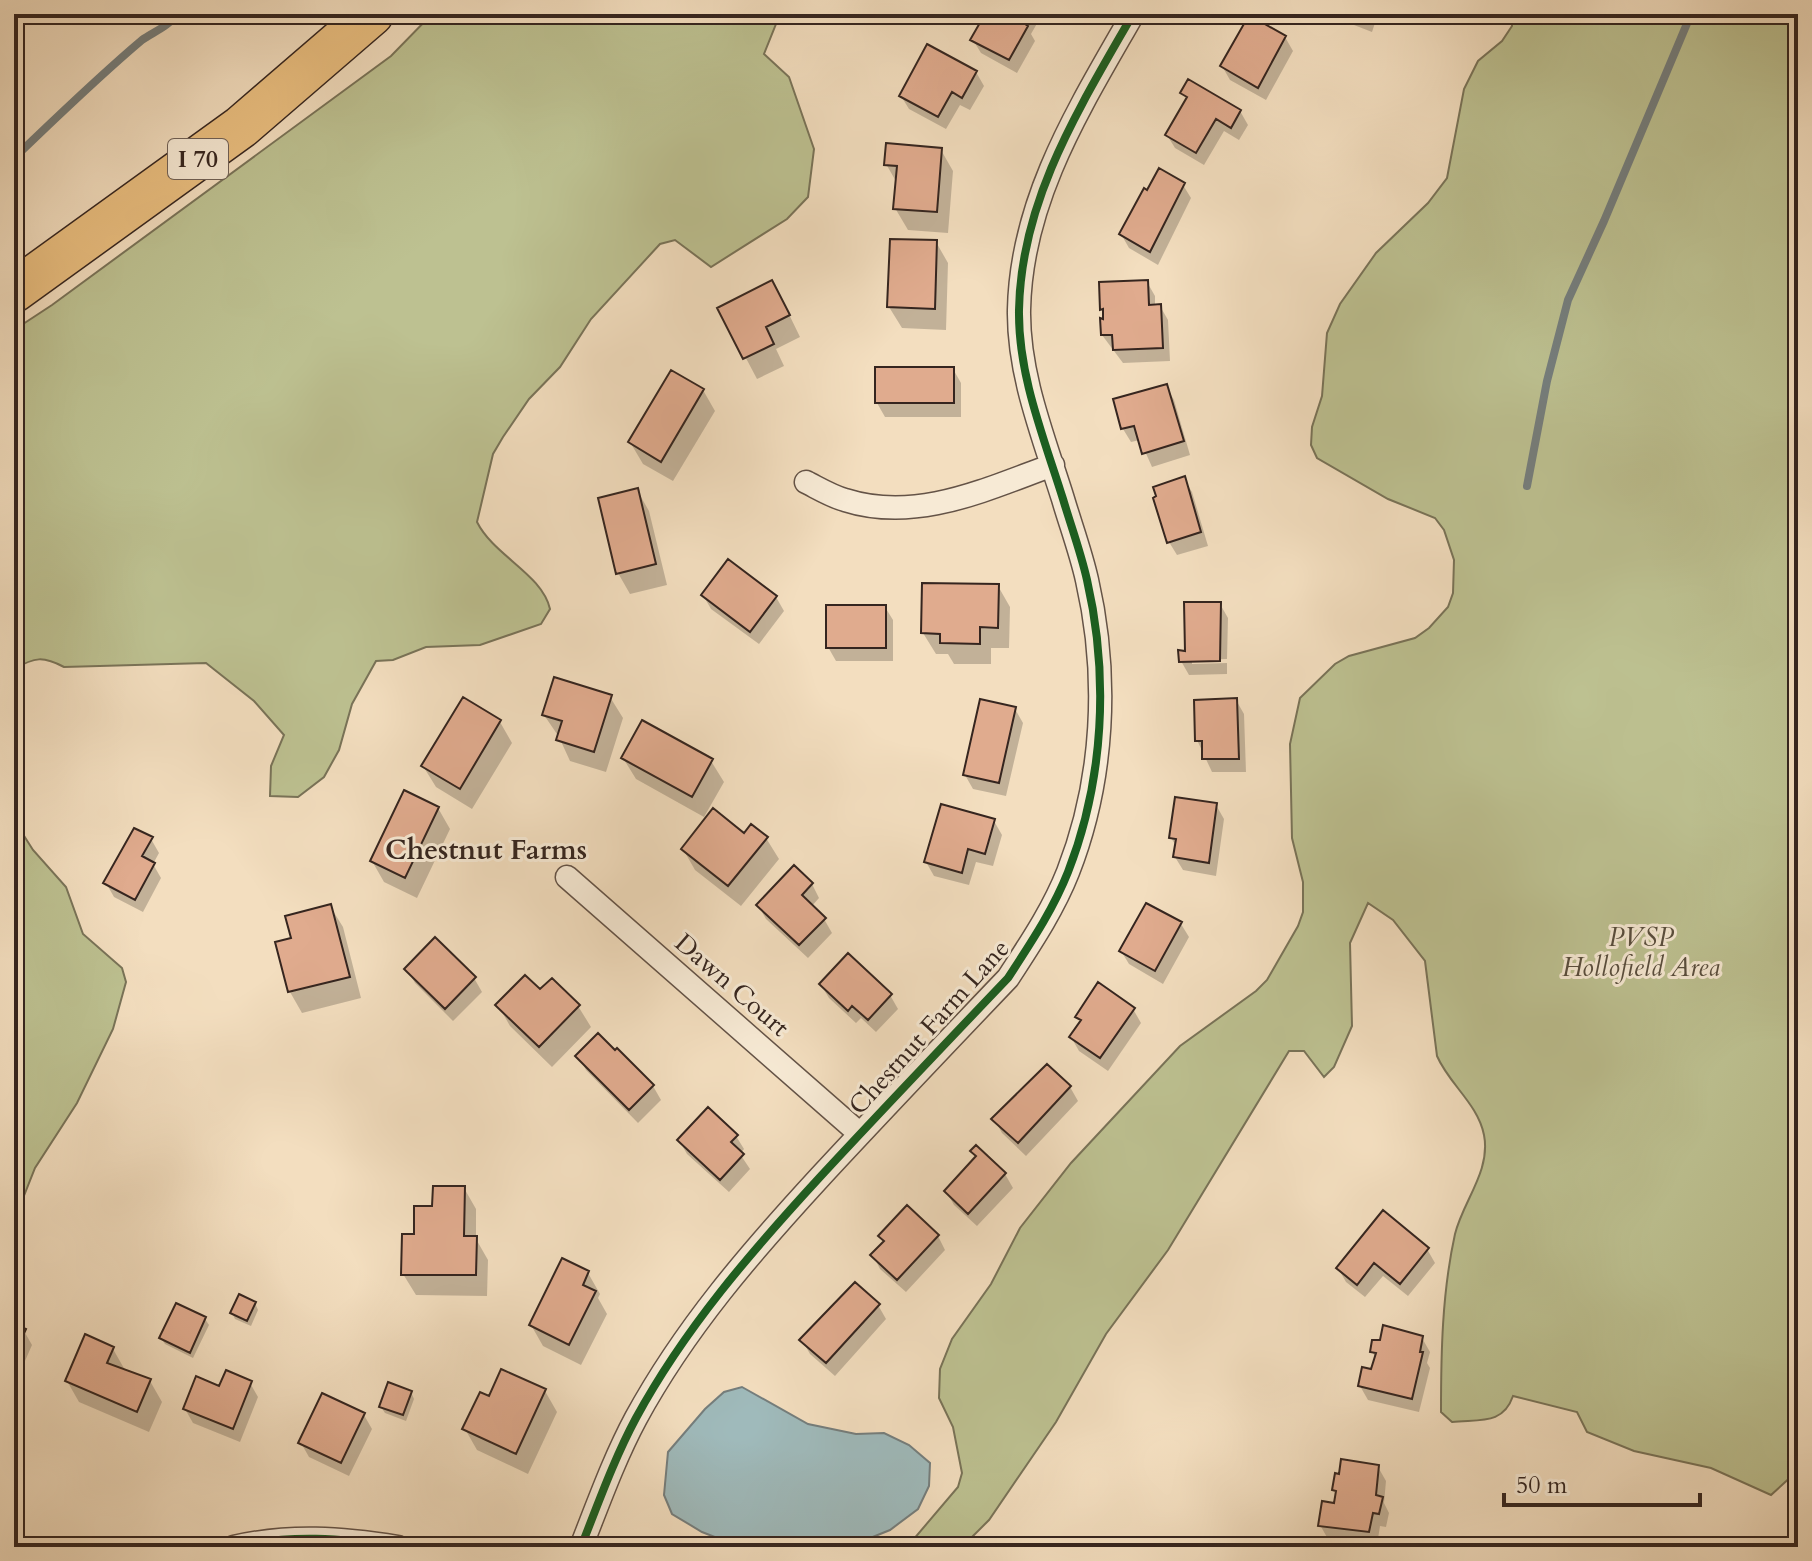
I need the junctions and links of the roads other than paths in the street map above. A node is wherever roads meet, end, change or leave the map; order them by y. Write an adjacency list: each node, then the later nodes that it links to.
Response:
1 (372, 14): 3 (highway, I 70)
2 (1133, 14): 4 (street, Chestnut Farm Lane)
3 (14, 291)
4 (1053, 465): 5 (street); 7 (street, Chestnut Farm Lane)
5 (806, 482)
6 (567, 877): 7 (street, Dawn Court)
7 (860, 1134): 10 (street, Chestnut Farm Lane)
8 (234, 1547): 9 (street)
9 (398, 1547)
10 (581, 1547)

